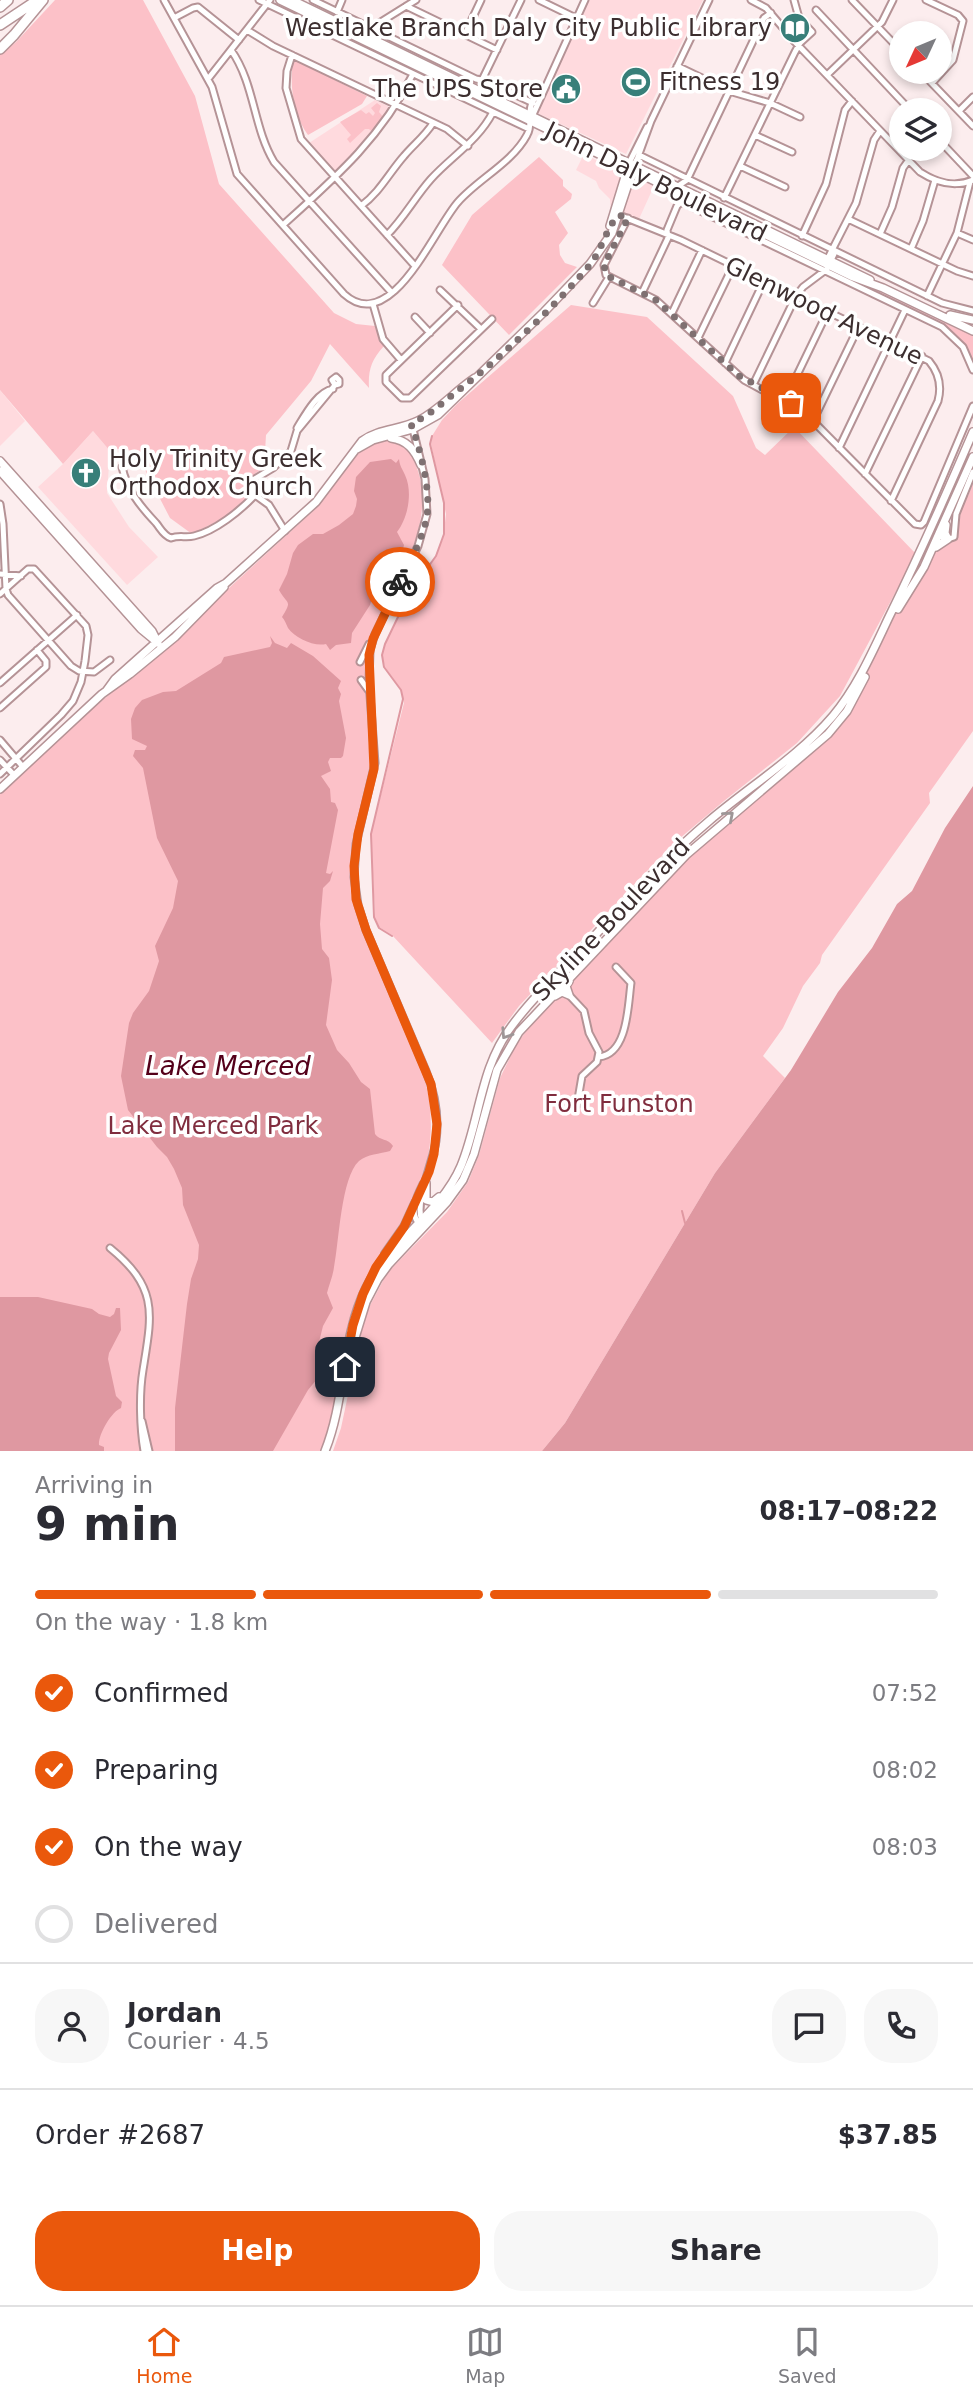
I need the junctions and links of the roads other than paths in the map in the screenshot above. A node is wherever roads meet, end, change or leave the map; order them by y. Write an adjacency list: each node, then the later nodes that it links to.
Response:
1 (8, 0): 23 (highway)
2 (27, 0): 29 (highway)
3 (41, 0): 29 (highway); 37 (highway)
4 (164, 0): 27 (street)
5 (259, 0): 21 (street)
6 (280, 0): 61 (main road, John Daly Boulevard)
7 (292, 0): 51 (main road, John Daly Boulevard)
8 (313, 0): 25 (street)
9 (342, 0): 25 (street)
10 (416, 0): 22 (street)
11 (481, 0): 33 (street)
12 (521, 0): 39 (street)
13 (539, 0): 28 (street)
14 (585, 0): 28 (street)
15 (709, 0): 43 (street)
16 (751, 0): 26 (street)
17 (794, 0): 36 (street)
18 (852, 0): 30 (street)
19 (893, 0): 30 (street)
20 (926, 0): 42 (street)
21 (269, 2): 32 (street); 44 (street)
22 (406, 6): 31 (street); 33 (street)
23 (0, 7)
24 (816, 10): 40 (street)
25 (337, 12): 31 (street)
26 (771, 13): 36 (street); 49 (street)
27 (174, 18): 35 (street); 46 (street)
28 (576, 18): 50 (street)
29 (0, 24)
30 (877, 26): 34 (street); 40 (street)
31 (371, 28): 47 (street)
32 (247, 30): 35 (street); 41 (street)
33 (465, 34): 39 (street)
34 (889, 38)
35 (239, 40): 38 (street)
36 (799, 46): 45 (street); 56 (street)
37 (0, 49)
38 (231, 50): 46 (street); 84 (street)
39 (497, 50): 47 (street)
40 (853, 50): 45 (street); 53 (street)
41 (292, 55): 57 (street); 76 (street)
42 (952, 60)
43 (677, 66): 49 (street); 62 (street)
44 (413, 74): 57 (street); 59 (street)
45 (827, 75): 54 (street)
46 (208, 79): 89 (street)
47 (483, 79): 51 (street); 55 (street)
48 (933, 84): 58 (street)
49 (729, 91): 56 (street); 78 (street)
50 (541, 92): 55 (street); 61 (street)
51 (486, 93): 61 (main road, John Daly Boulevard)
52 (973, 97): 58 (street)
53 (899, 98)
54 (852, 101): 65 (street); 94 (street)
55 (533, 103): 61 (street)
56 (770, 103): 60 (street); 66 (street)
57 (396, 105): 63 (street); 76 (street)
58 (959, 111): 64 (street)
59 (494, 112): 61 (street); 68 (street)
60 (800, 117)
61 (530, 120): 69 (main road, John Daly Boulevard); 75 (main road, John Daly Boulevard); 103 (street)
62 (651, 121): 71 (street); 75 (street)
63 (433, 123): 68 (street); 85 (street)
64 (973, 126)
65 (880, 131): 67 (street); 88 (street)
66 (755, 135): 70 (street); 74 (street)
67 (889, 141)
68 (468, 146): 93 (street)
69 (589, 151): 75 (main road, John Daly Boulevard); 80 (main road)
70 (792, 152)
71 (639, 155): 75 (street); 78 (street)
72 (952, 155): 77 (street)
73 (908, 161): 79 (street); 92 (street)
74 (740, 166): 82 (street); 83 (street)
75 (631, 167): 80 (main road); 81 (main road, John Daly Boulevard); 86 (main road); 100 (main road, John Daly Boulevard)
76 (335, 178): 84 (street); 85 (street)
77 (972, 179): 79 (street); 90 (street)
78 (687, 180): 81 (street); 83 (street)
79 (934, 180): 97 (street)
80 (623, 182): 86 (main road)
81 (678, 186): 100 (main road, John Daly Boulevard)
82 (785, 187)
83 (724, 198): 94 (street)
84 (309, 202): 89 (street); 108 (street)
85 (361, 206): 93 (street)
86 (617, 211): 87 (street, Glenwood Avenue); 96 (main road); 96 (main road)
87 (628, 218): 91 (street, Glenwood Avenue); 105 (street)
88 (848, 219): 92 (street); 99 (street)
89 (283, 225): 113 (street)
90 (957, 233): 95 (street); 101 (street)
91 (667, 234): 98 (street, Glenwood Avenue); 100 (street); 109 (street)
92 (880, 234): 97 (street)
93 (387, 235): 103 (street)
94 (802, 236): 99 (street)
95 (973, 240)
96 (604, 243): 138 (main road)
97 (911, 249): 101 (street)
98 (702, 250): 102 (street, Glenwood Avenue); 119 (street)
99 (833, 251): 100 (street); 111 (street)
100 (828, 264): 110 (street); 115 (street); 116 (main road, John Daly Boulevard)
101 (943, 264): 104 (street); 111 (street)
102 (733, 265): 106 (street, Glenwood Avenue); 127 (street)
103 (415, 266): 108 (street)
104 (973, 276)
105 (609, 277): 109 (street); 112 (street)
106 (764, 281): 110 (street, Glenwood Avenue); 131 (street)
107 (440, 290): 114 (street)
108 (392, 293): 113 (street)
109 (642, 293): 119 (street)
110 (796, 296): 117 (street, Glenwood Avenue); 133 (street)
111 (927, 296): 118 (street)
112 (593, 303)
113 (373, 304): 130 (street)
114 (458, 305): 124 (street); 126 (street)
115 (905, 310): 128 (street); 132 (street)
116 (932, 310): 122 (main road); 125 (main road, John Daly Boulevard)
117 (828, 311): 123 (street, Glenwood Avenue); 135 (street)
118 (973, 312)
119 (672, 313): 127 (street)
120 (415, 317): 126 (street)
121 (492, 319): 124 (street)
122 (973, 320)
123 (859, 326): 128 (street, Glenwood Avenue); 137 (street)
124 (481, 329): 130 (street)
125 (973, 331)
126 (430, 332): 130 (street)
127 (698, 338): 131 (street)
128 (890, 341): 129 (street, Glenwood Avenue); 141 (street)
129 (922, 356): 149 (street); 151 (street, Glenwood Avenue)
130 (401, 360)
131 (725, 363): 133 (street)
132 (973, 370)
133 (753, 385): 135 (street)
134 (334, 387): 150 (street)
135 (785, 400): 137 (street)
136 (973, 407): 151 (street)
137 (813, 421): 141 (street)
138 (412, 427): 140 (main road); 142 (main road); 145 (street)
139 (973, 432): 153 (main road, Skyline Boulevard)
140 (383, 438): 142 (main road); 145 (main road)
141 (839, 448): 149 (street)
142 (355, 451): 156 (main road)
143 (973, 457): 154 (main road, Skyline Boulevard)
144 (0, 461): 168 (main road)
145 (421, 465): 169 (street)
146 (122, 467): 150 (street)
147 (0, 471): 168 (main road)
148 (973, 472): 158 (street)
149 (865, 474): 151 (street)
150 (255, 495): 156 (street)
151 (891, 501)
152 (0, 504): 155 (street)
153 (941, 505): 157 (main road); 159 (main road, Skyline Boulevard)
154 (947, 517): 157 (main road, Skyline Boulevard); 158 (main road)
155 (1, 519): 161 (street)
156 (286, 530): 163 (main road)
157 (938, 536): 158 (street); 159 (main road); 160 (main road, Skyline Boulevard)
158 (948, 539): 160 (main road)
159 (918, 557): 196 (main road, Skyline Boulevard, one-way to 196)
160 (928, 559): 189 (main road, Skyline Boulevard, one-way to 160)
161 (2, 575): 162 (street); 164 (street)
162 (21, 576): 164 (street); 166 (street)
163 (223, 587): 167 (main road); 171 (main road); 177 (main road)
164 (6, 589): 165 (street); 170 (street)
165 (0, 594)
166 (77, 615): 170 (street); 176 (street)
167 (180, 622): 168 (main road); 171 (main road)
168 (144, 626): 171 (main road); 175 (main road)
169 (373, 639): 174 (street); 181 (street)
170 (48, 640): 172 (street); 176 (street)
171 (158, 643): 175 (main road); 177 (main road)
172 (37, 650): 179 (street); 182 (street)
173 (110, 660): 176 (street)
174 (360, 662)
175 (128, 668): 180 (main road)
176 (83, 672): 184 (street)
177 (123, 679): 180 (main road)
178 (361, 680): 181 (street)
179 (0, 683)
180 (107, 690): 186 (main road)
181 (370, 692): 195 (street)
182 (0, 708)
183 (0, 740): 184 (street)
184 (15, 757): 185 (street); 186 (street)
185 (2, 765): 187 (street)
186 (23, 766): 187 (main road)
187 (14, 775): 188 (main road)
188 (0, 789)
189 (584, 962): 191 (main road); 192 (main road, Skyline Boulevard)
190 (616, 967): 193 (street)
191 (569, 995): 192 (main road); 193 (street)
192 (546, 1002): 198 (main road, Skyline Boulevard)
193 (599, 1057): 194 (street)
194 (577, 1105)
195 (427, 1180): 196 (main road); 197 (street); 198 (street)
196 (449, 1187): 198 (main road, Skyline Boulevard)
197 (415, 1203): 198 (street); 200 (main road)
198 (421, 1224): 200 (main road, Skyline Boulevard); 202 (main road, Skyline Boulevard)
199 (110, 1248): 201 (street)
200 (369, 1282): 202 (main road, Skyline Boulevard)
201 (146, 1451)
202 (327, 1451)

